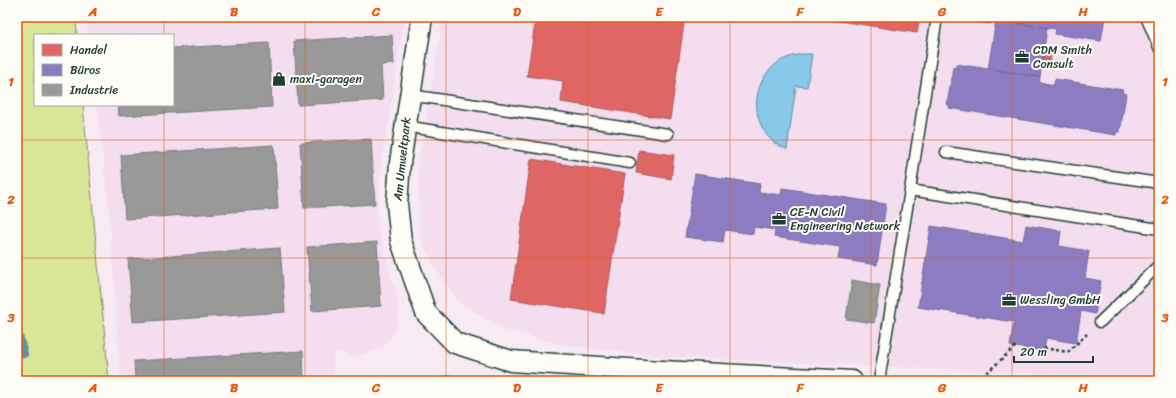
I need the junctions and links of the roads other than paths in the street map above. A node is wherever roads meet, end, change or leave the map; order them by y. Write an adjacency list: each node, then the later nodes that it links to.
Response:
1 (422, 17): 5 (street, Am Umweltpark)
2 (937, 17): 11 (lane)
3 (1146, 17): 4 (lane)
4 (1159, 47)
5 (410, 95): 6 (street, Am Umweltpark); 7 (lane)
6 (405, 126): 9 (lane); 15 (street, Am Umweltpark)
7 (668, 134)
8 (946, 152): 10 (lane)
9 (630, 163)
10 (1159, 183)
11 (910, 190): 12 (lane); 16 (lane)
12 (1159, 229)
13 (1159, 265): 14 (lane)
14 (1100, 322)
15 (852, 381)
16 (879, 381)

